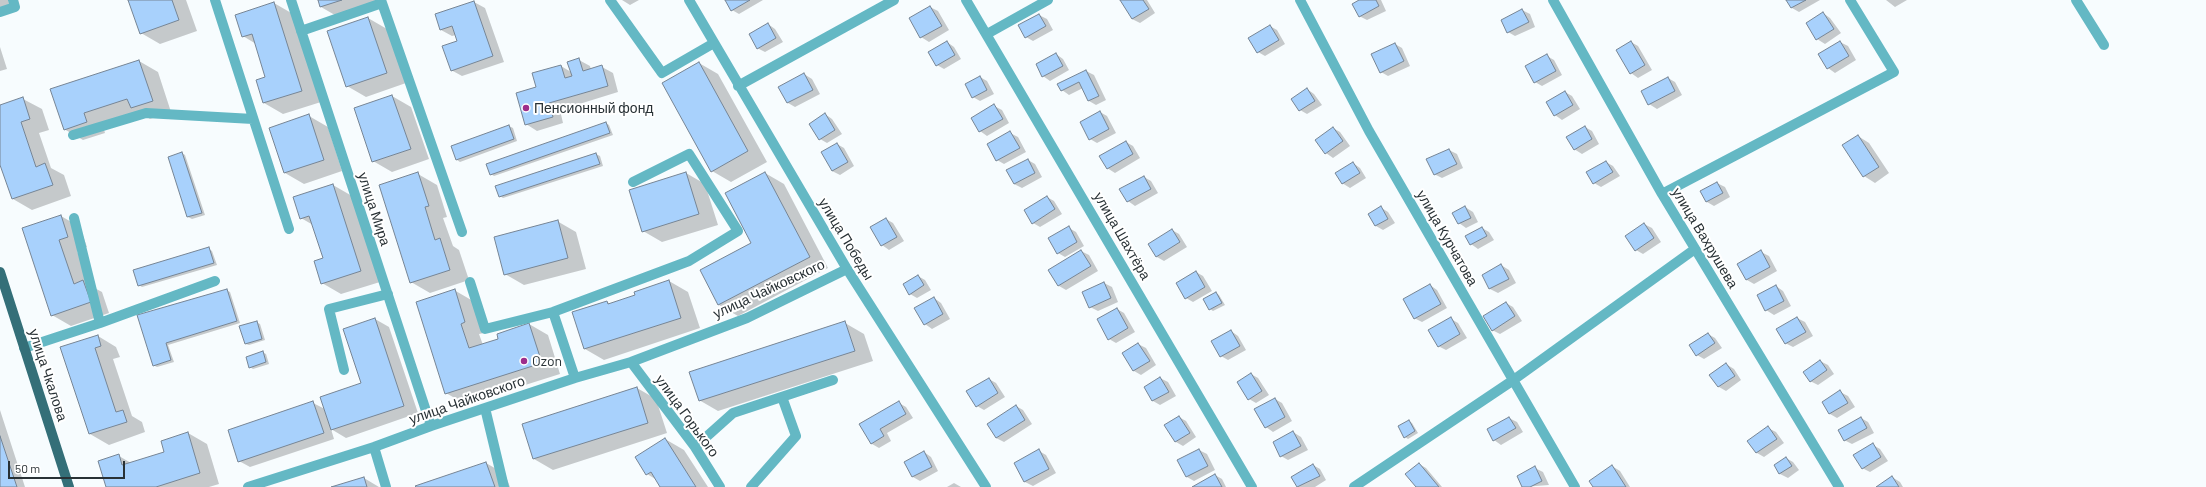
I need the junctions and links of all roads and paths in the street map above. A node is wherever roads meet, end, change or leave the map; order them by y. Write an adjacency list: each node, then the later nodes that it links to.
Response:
1 (13, 0): 14 (street)
2 (215, 0): 20 (street)
3 (291, 0): 15 (street, улица Мира)
4 (610, 0): 17 (street)
5 (690, 0): 17 (street, улица Победы)
6 (894, 0): 19 (street)
7 (966, 0): 16 (street, улица Шахтёра)
8 (1048, 0): 16 (street)
9 (1300, 0): 40 (street, улица Курчатова)
10 (1553, 0): 23 (street, улица Вахрушева)
11 (1850, 0): 23 (street)
12 (2076, 0): 18 (street)
13 (382, 1): 15 (street); 26 (street)
14 (0, 12)
15 (302, 31): 32 (street, улица Мира)
16 (987, 34): 53 (street, улица Шахтёра)
17 (714, 43): 19 (street, улица Победы)
18 (2104, 45)
19 (738, 86): 28 (street, улица Победы)
20 (253, 119): 21 (street); 25 (street)
21 (73, 135)
22 (633, 182): 33 (street)
23 (1662, 194): 27 (street, улица Вахрушева)
24 (74, 218): 34 (street)
25 (289, 229)
26 (462, 232)
27 (1695, 249): 40 (street); 56 (street, улица Вахрушева)
28 (847, 269): 36 (street, улица Чайковского); 52 (street, улица Победы)
29 (0, 272): 35 (main road, улица Чкалова)
30 (215, 281): 34 (street)
31 (470, 282): 33 (street)
32 (388, 294): 37 (street); 43 (street, улица Мира)
33 (553, 312): 38 (street)
34 (100, 323): 35 (street)
35 (24, 348): 46 (main road, улица Чкалова)
36 (631, 362): 38 (street, улица Чайковского); 45 (street, улица Горького)
37 (344, 370)
38 (575, 378): 42 (street, улица Чайковского)
39 (833, 380): 41 (street)
40 (1512, 381): 54 (street); 55 (street, улица Курчатова)
41 (782, 397): 45 (street); 51 (street)
42 (485, 408): 43 (street, улица Чайковского); 49 (street)
43 (431, 426): 44 (street, улица Чайковского)
44 (374, 447): 47 (street, улица Чайковского); 48 (street)
45 (695, 447): 50 (street, улица Горького)
46 (69, 487)
47 (248, 487)
48 (386, 487)
49 (504, 487)
50 (720, 487)
51 (751, 487)
52 (986, 487)
53 (1252, 487)
54 (1354, 487)
55 (1575, 487)
56 (1839, 487)

